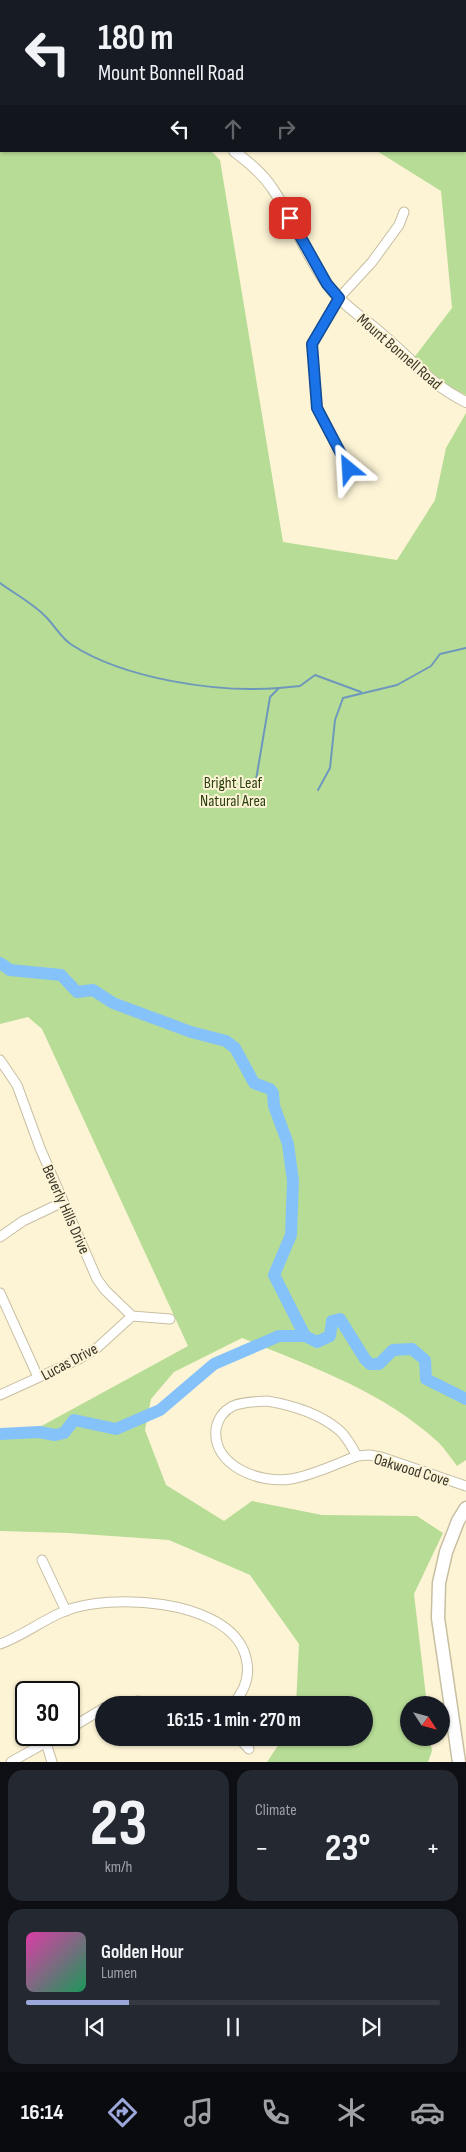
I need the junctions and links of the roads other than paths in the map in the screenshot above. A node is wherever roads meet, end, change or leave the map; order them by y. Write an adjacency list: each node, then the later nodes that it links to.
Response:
1 (235, 152): 3 (street, Mount Bonnell Road)
2 (404, 212): 3 (street)
3 (339, 298): 4 (street, Mount Bonnell Road); 5 (street)
4 (466, 402)
5 (349, 469)
6 (0, 1060): 7 (street, Beverly Hills Drive)
7 (63, 1202): 8 (street); 10 (street, Beverly Hills Drive)
8 (0, 1238)
9 (0, 1293): 12 (street)
10 (132, 1316): 11 (street); 12 (street, Lucas Drive)
11 (170, 1319)
12 (38, 1377): 13 (street, Lucas Drive)
13 (0, 1395)
14 (357, 1456): 14 (street, Oakwood Cove); 15 (street, Oakwood Cove)
15 (466, 1486)
16 (466, 1508): 27 (main road)
17 (42, 1560): 18 (street)
18 (66, 1610): 19 (street); 20 (street)
19 (0, 1644)
20 (239, 1696)
21 (95, 1713): 22 (street)
22 (80, 1722)
23 (40, 1746): 25 (street)
24 (47, 1746): 26 (street)
25 (11, 1762)
26 (52, 1762)
27 (459, 1762)

